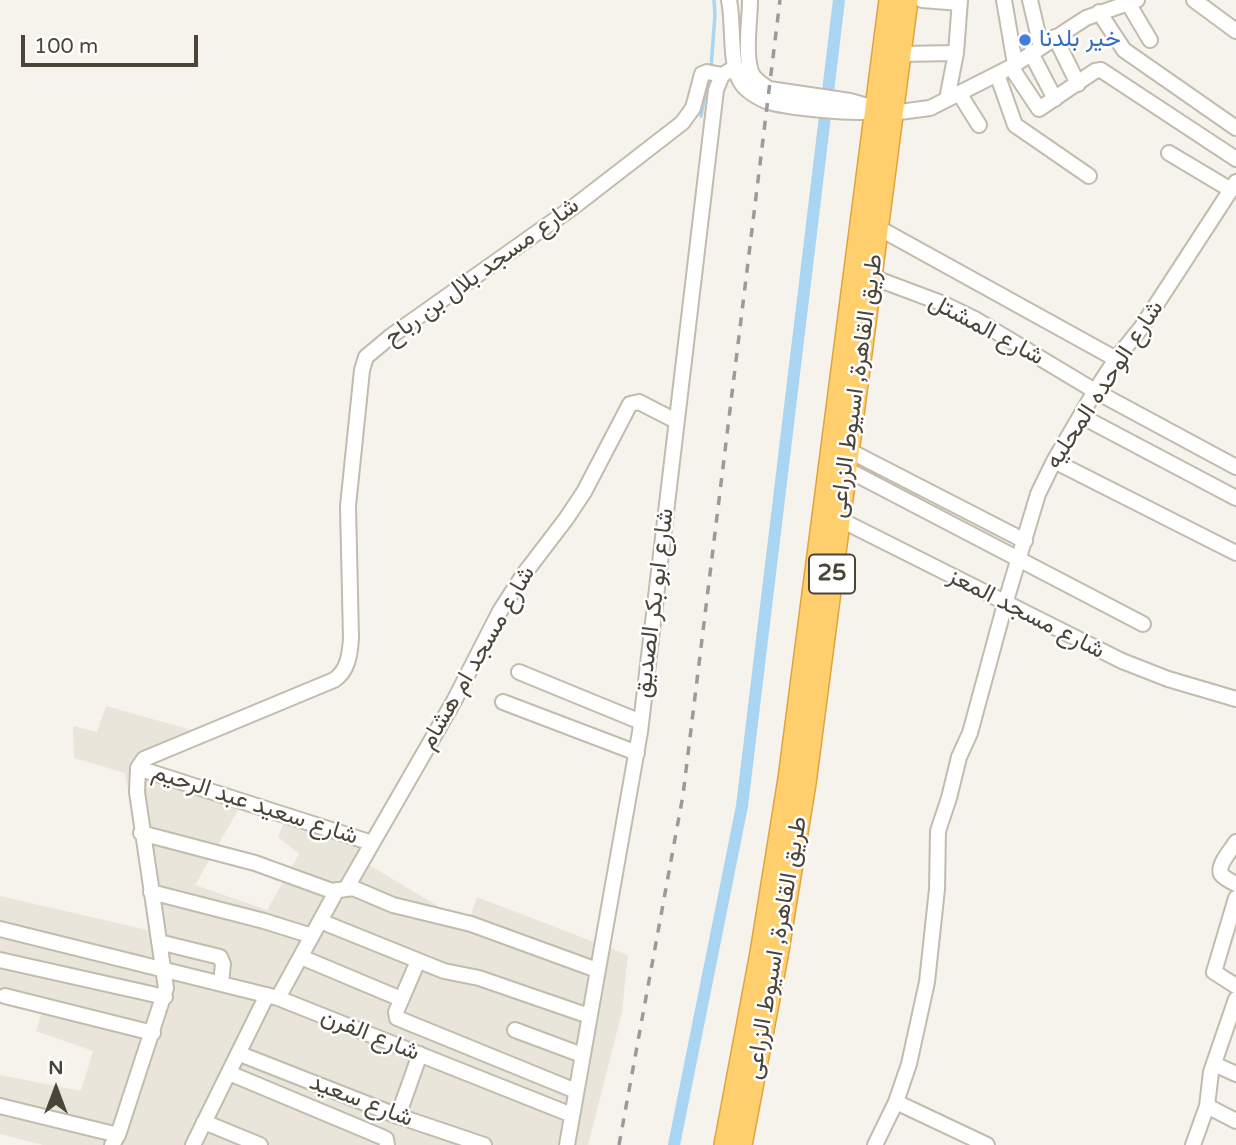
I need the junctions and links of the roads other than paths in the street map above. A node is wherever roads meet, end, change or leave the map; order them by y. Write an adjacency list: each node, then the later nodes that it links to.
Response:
1 (729, 0): 19 (street)
2 (750, 0): 24 (street)
3 (890, 0): 26 (highway, طريق القاهرة, اسيوط الزراعى / 25)
4 (907, 0): 17 (highway, طريق القاهرة, اسيوط الزراعى / 25)
5 (922, 0): 10 (street)
6 (1004, 0): 18 (street)
7 (1030, 0): 15 (street)
8 (1194, 0): 12 (street)
9 (1133, 1): 11 (street); 14 (street)
10 (960, 2): 16 (street)
11 (1099, 12): 13 (street); 28 (street)
12 (1236, 31)
13 (1055, 37): 15 (street); 22 (street)
14 (1150, 40)
15 (1036, 50): 18 (street); 25 (street)
16 (956, 53): 17 (street); 23 (street)
17 (900, 54): 26 (highway, طريق القاهرة, اسيوط الزراعى / 25)
18 (1013, 65): 21 (street); 25 (street)
19 (736, 66): 20 (street); 24 (street)
20 (714, 73): 38 (street, شارع ابو بكر الصديق); 54 (street, شارع مسجد بلال بن رباح)
21 (997, 74): 23 (street); 31 (street)
22 (1078, 84): 25 (street); 30 (street)
23 (953, 96): 26 (street); 27 (street)
24 (778, 97): 26 (street)
25 (1055, 99)
26 (884, 112): 33 (highway, طريق القاهرة, اسيوط الزراعى / 25); 43 (highway, طريق القاهرة, اسيوط الزراعى / 25)
27 (979, 125)
28 (1236, 128)
29 (1168, 153): 32 (street)
30 (1236, 159)
31 (1090, 176)
32 (1233, 186): 35 (street, شارع الوحده المحليه)
33 (877, 227): 34 (highway, طريق القاهرة, اسيوط الزراعى / 25); 35 (street)
34 (872, 277): 36 (street, شارع المشتل); 39 (highway, طريق القاهرة, اسيوط الزراعى / 25)
35 (1116, 359): 36 (street, شارع الوحده المحليه)
36 (1095, 391): 37 (street, شارع الوحده المحليه); 41 (street, شارع المشتل)
37 (1081, 416): 40 (street, شارع الوحده المحليه); 42 (street)
38 (676, 421): 52 (street, شارع ابو بكر الصديق); 56 (street, شارع مسجد ام هشام)
39 (846, 459): 43 (highway, طريق القاهرة, اسيوط الزراعى / 25); 44 (street); 46 (street)
40 (1054, 461): 44 (street, شارع الوحده المحليه); 45 (street)
41 (1236, 467)
42 (1236, 498)
43 (831, 516): 47 (street, شارع مسجد المعز); 79 (highway, طريق القاهرة, اسيوط الزراعى / 25)
44 (1025, 541): 46 (street, شارع الوحده المحليه)
45 (1236, 553)
46 (1019, 560): 47 (street, شارع الوحده المحليه); 48 (street)
47 (1005, 604): 50 (street, شارع مسجد المعز); 91 (street, شارع الوحده المحليه)
48 (1143, 624)
49 (519, 672): 52 (street)
50 (1236, 699)
51 (503, 702): 53 (street)
52 (641, 722): 53 (street, شارع ابو بكر الصديق)
53 (637, 753): 71 (street, شارع ابو بكر الصديق)
54 (138, 768): 55 (street); 56 (street, شارع سعيد عبد الرحيم)
55 (141, 833): 59 (street); 60 (street)
56 (372, 843): 59 (street, شارع مسجد ام هشام)
57 (1235, 847): 58 (street)
58 (1236, 884)
59 (342, 889): 62 (street, شارع مسجد ام هشام); 71 (street)
60 (151, 892): 65 (street); 66 (street)
61 (1236, 898): 63 (street)
62 (320, 921): 65 (street, شارع مسجد ام هشام); 69 (street)
63 (1232, 926): 73 (street)
64 (0, 929): 70 (street, شارع الفرن)
65 (312, 936): 67 (street, شارع مسجد ام هشام)
66 (159, 942): 70 (street); 72 (street)
67 (301, 957): 75 (street, شارع مسجد ام هشام); 77 (street)
68 (0, 960): 76 (street)
69 (418, 961): 77 (street); 80 (street)
70 (164, 969): 72 (street, شارع الفرن); 76 (street)
71 (597, 970): 80 (street, شارع ابو بكر الصديق)
72 (221, 983): 75 (street, شارع الفرن)
73 (1236, 986)
74 (5, 996): 82 (street)
75 (273, 996): 83 (street, شارع مسجد ام هشام); 84 (street, شارع الفرن)
76 (165, 997): 82 (street)
77 (401, 999): 89 (street)
78 (1236, 999): 86 (street)
79 (761, 1003): 105 (highway, طريق القاهرة, اسيوط الزراعى / 25); 106 (highway, طريق القاهرة, اسيوط الزراعى / 25)
80 (589, 1016): 85 (street, شارع ابو بكر الصديق)
81 (515, 1030): 85 (street)
82 (153, 1033): 99 (street)
83 (240, 1054): 87 (street, شارع مسجد ام هشام); 90 (street, شارع سعيد)
84 (420, 1054): 95 (street, شارع الفرن); 96 (street)
85 (582, 1055): 89 (street, شارع ابو بكر الصديق)
86 (1214, 1063): 88 (street); 93 (street)
87 (229, 1073): 94 (street); 98 (street, شارع مسجد ام هشام)
88 (1236, 1074)
89 (576, 1091): 95 (street, شارع ابو بكر الصديق)
90 (336, 1092): 94 (street); 96 (street, شارع سعيد)
91 (896, 1102): 107 (street, شارع الوحده المحليه); 108 (street)
92 (0, 1106): 99 (street)
93 (1207, 1107): 97 (street); 109 (street)
94 (325, 1114): 102 (street)
95 (572, 1115): 104 (street, شارع ابو بكر الصديق)
96 (398, 1116): 103 (street, شارع سعيد)
97 (1236, 1121)
98 (204, 1122): 100 (street, شارع مسجد ام هشام); 101 (street)
99 (115, 1140)
100 (195, 1144)
101 (260, 1145)
102 (387, 1145)
103 (484, 1145)
104 (567, 1145)
105 (725, 1145)
106 (741, 1145)
107 (875, 1145)
108 (987, 1145)
109 (1194, 1145)

